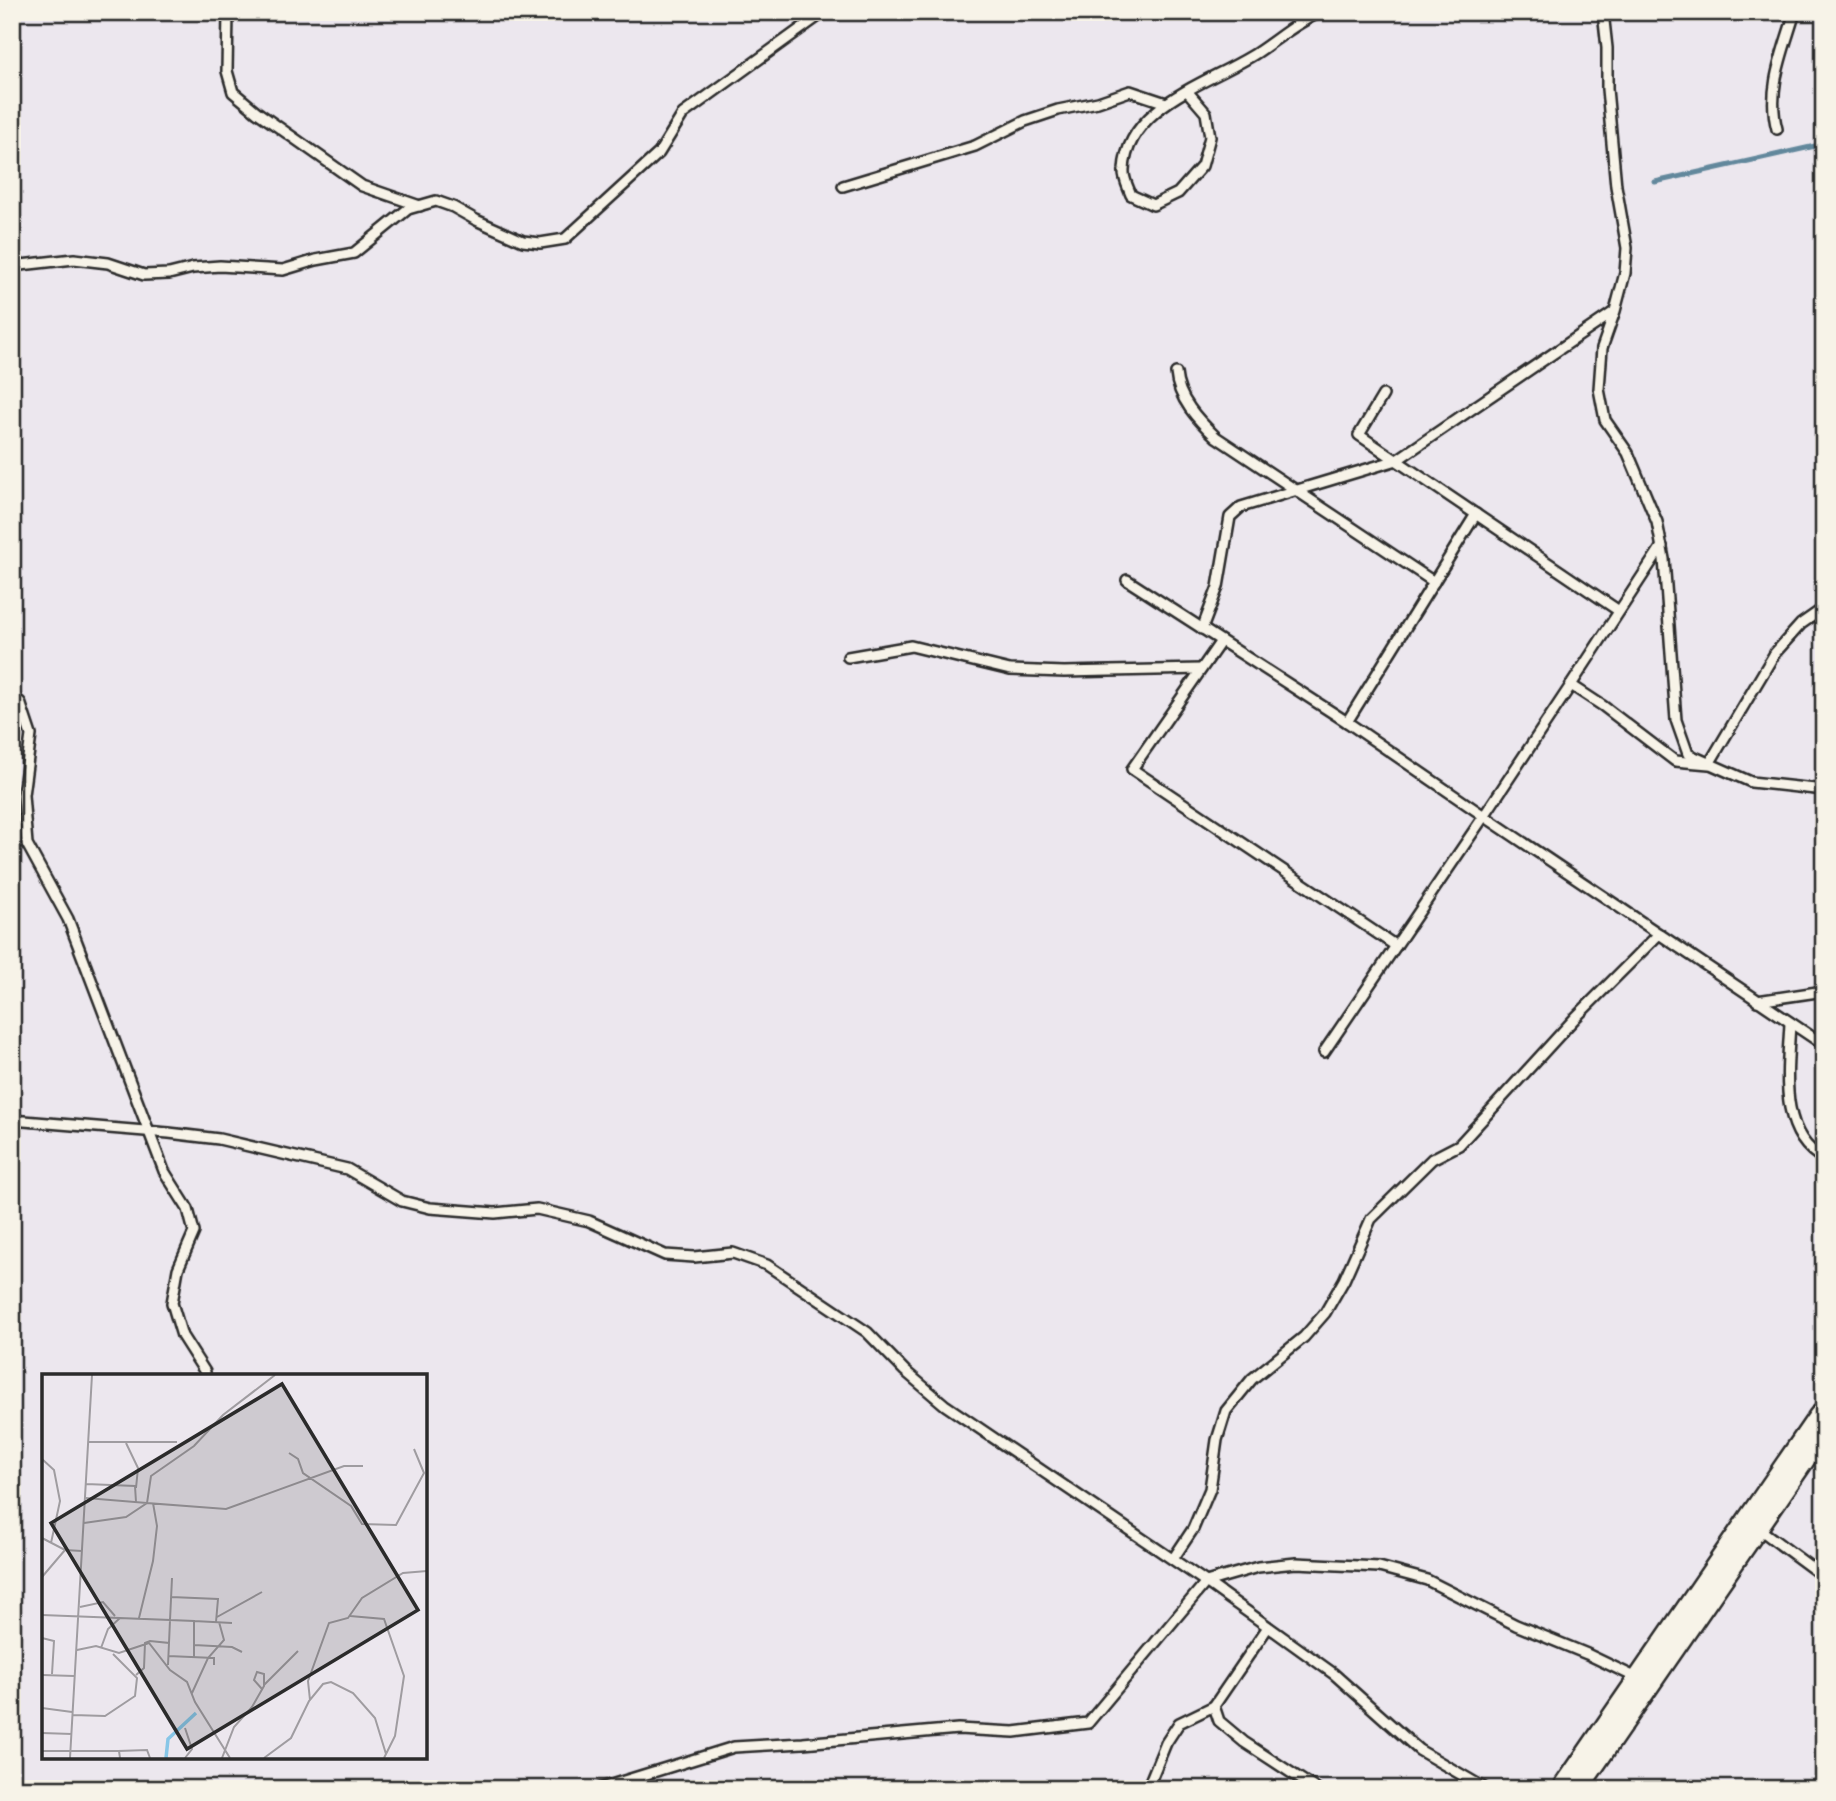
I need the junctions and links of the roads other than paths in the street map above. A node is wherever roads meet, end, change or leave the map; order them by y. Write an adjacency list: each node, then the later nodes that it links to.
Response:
1 (228, 12): 10 (lane)
2 (824, 12): 10 (lane)
3 (1321, 12): 6 (lane)
4 (1603, 12): 12 (lane)
5 (1795, 12): 8 (lane)
6 (1187, 91): 7 (lane); 7 (lane)
7 (1166, 103): 9 (lane)
8 (1777, 129)
9 (843, 186)
10 (420, 206): 11 (lane)
11 (12, 266)
12 (1615, 311): 15 (lane); 18 (lane)
13 (1176, 373): 16 (lane)
14 (1383, 395): 15 (lane)
15 (1397, 460): 16 (lane); 17 (lane)
16 (1295, 489): 20 (lane); 23 (lane)
17 (1476, 514): 20 (lane); 22 (lane)
18 (1662, 546): 22 (lane); 30 (lane)
19 (1127, 580): 23 (lane)
20 (1434, 582): 29 (lane)
21 (1824, 608): 30 (lane)
22 (1619, 611): 27 (lane)
23 (1202, 629): 24 (lane)
24 (1221, 641): 26 (lane); 29 (lane)
25 (848, 657): 26 (lane)
26 (1201, 669): 34 (lane)
27 (1571, 685): 30 (lane); 32 (lane)
28 (12, 696): 41 (lane)
29 (1347, 722): 32 (lane)
30 (1709, 764): 31 (lane)
31 (1824, 790)
32 (1484, 816): 33 (lane); 34 (lane)
33 (1659, 934): 36 (lane); 46 (lane)
34 (1396, 946): 39 (lane)
35 (1824, 991): 36 (lane)
36 (1757, 1001): 37 (lane)
37 (1790, 1023): 38 (lane); 42 (lane)
38 (1824, 1045)
39 (1324, 1052)
40 (12, 1120): 41 (lane)
41 (149, 1132): 43 (lane); 46 (lane)
42 (1824, 1159)
43 (205, 1371)
44 (1824, 1420): 45 (highway)
45 (1752, 1524): 47 (lane); 50 (highway)
46 (1173, 1559): 48 (lane)
47 (1824, 1577)
48 (1206, 1582): 49 (lane); 50 (lane); 52 (lane)
49 (1268, 1627): 51 (lane); 55 (lane)
50 (1644, 1682): 56 (highway)
51 (1214, 1706): 53 (lane); 54 (lane)
52 (598, 1789)
53 (1147, 1789)
54 (1316, 1789)
55 (1486, 1789)
56 (1570, 1789)

